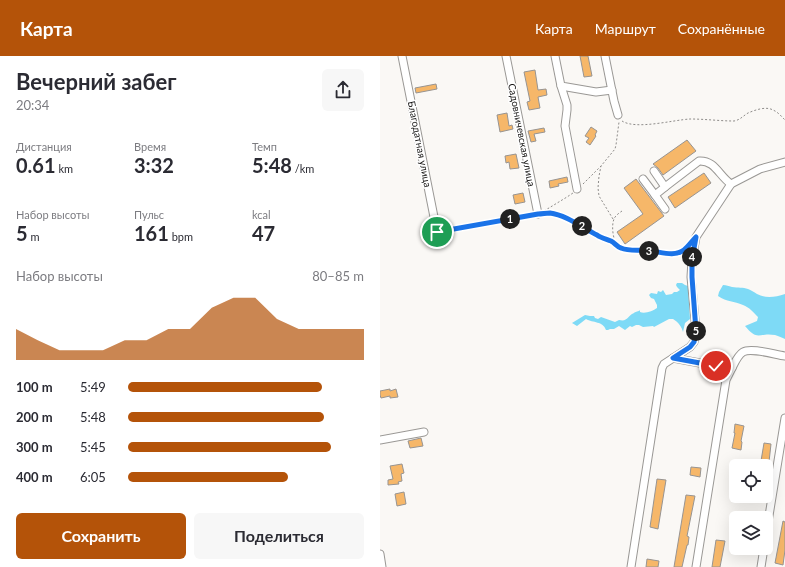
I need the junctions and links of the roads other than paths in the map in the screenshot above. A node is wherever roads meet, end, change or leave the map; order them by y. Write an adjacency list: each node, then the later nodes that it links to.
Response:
1 (402, 56): 17 (street, Благодатная улица)
2 (506, 56): 16 (street, Садовничевская улица)
3 (555, 56): 5 (street)
4 (605, 56): 6 (street)
5 (562, 86): 6 (street); 13 (street)
6 (612, 90): 7 (street)
7 (618, 115)
8 (785, 162): 11 (street)
9 (654, 171): 12 (street)
10 (643, 179): 14 (street)
11 (731, 184): 12 (street); 19 (street)
12 (665, 187): 14 (street)
13 (577, 189)
14 (655, 195): 15 (street)
15 (665, 209)
16 (538, 214)
17 (437, 232)
18 (785, 356): 20 (street)
19 (673, 358): 20 (street); 28 (street)
20 (732, 368): 29 (street)
21 (785, 418): 24 (street)
22 (424, 432): 23 (street)
23 (380, 440)
24 (770, 511)
25 (380, 554): 27 (street)
26 (763, 555): 30 (street)
27 (382, 567)
28 (631, 567)
29 (696, 567)
30 (761, 567)

